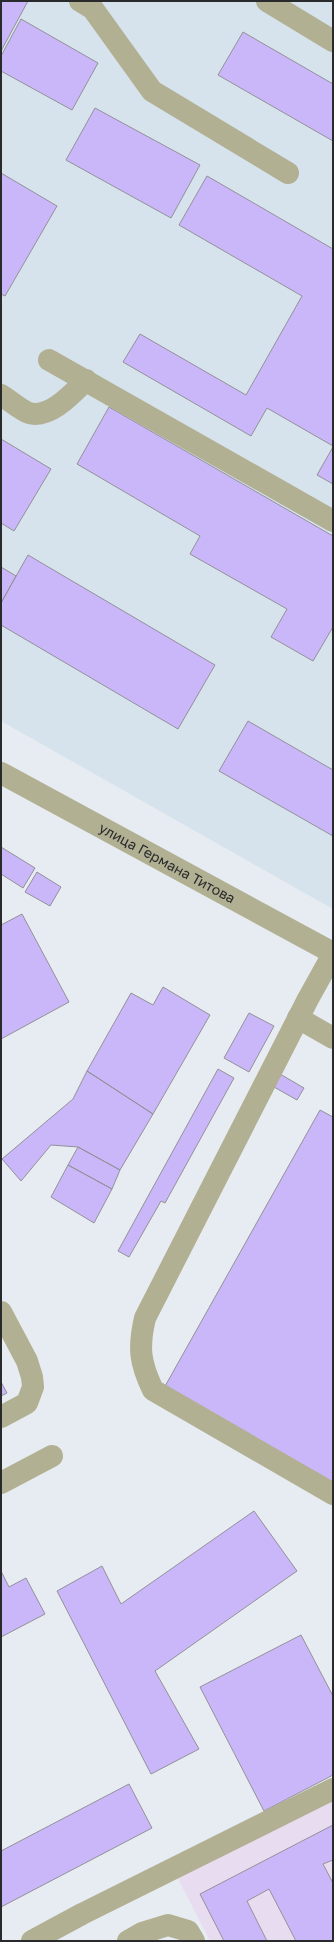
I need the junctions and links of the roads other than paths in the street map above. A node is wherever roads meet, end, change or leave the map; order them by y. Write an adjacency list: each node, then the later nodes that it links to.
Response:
1 (80, 1): 4 (street)
2 (268, 1): 3 (street)
3 (333, 41)
4 (288, 173)
5 (49, 360): 6 (street)
6 (86, 380): 7 (street); 8 (street)
7 (1, 395)
8 (333, 521)
9 (1, 774): 10 (street, улица Германа Титова)
10 (333, 954): 11 (street)
11 (298, 1018): 12 (street); 17 (street)
12 (333, 1038)
13 (1, 1312): 14 (street)
14 (1, 1417)
15 (52, 1456): 16 (street)
16 (1, 1483)
17 (333, 1494)
18 (333, 1789): 19 (street)
19 (32, 1941)
20 (128, 1941): 21 (street)
21 (194, 1941)

